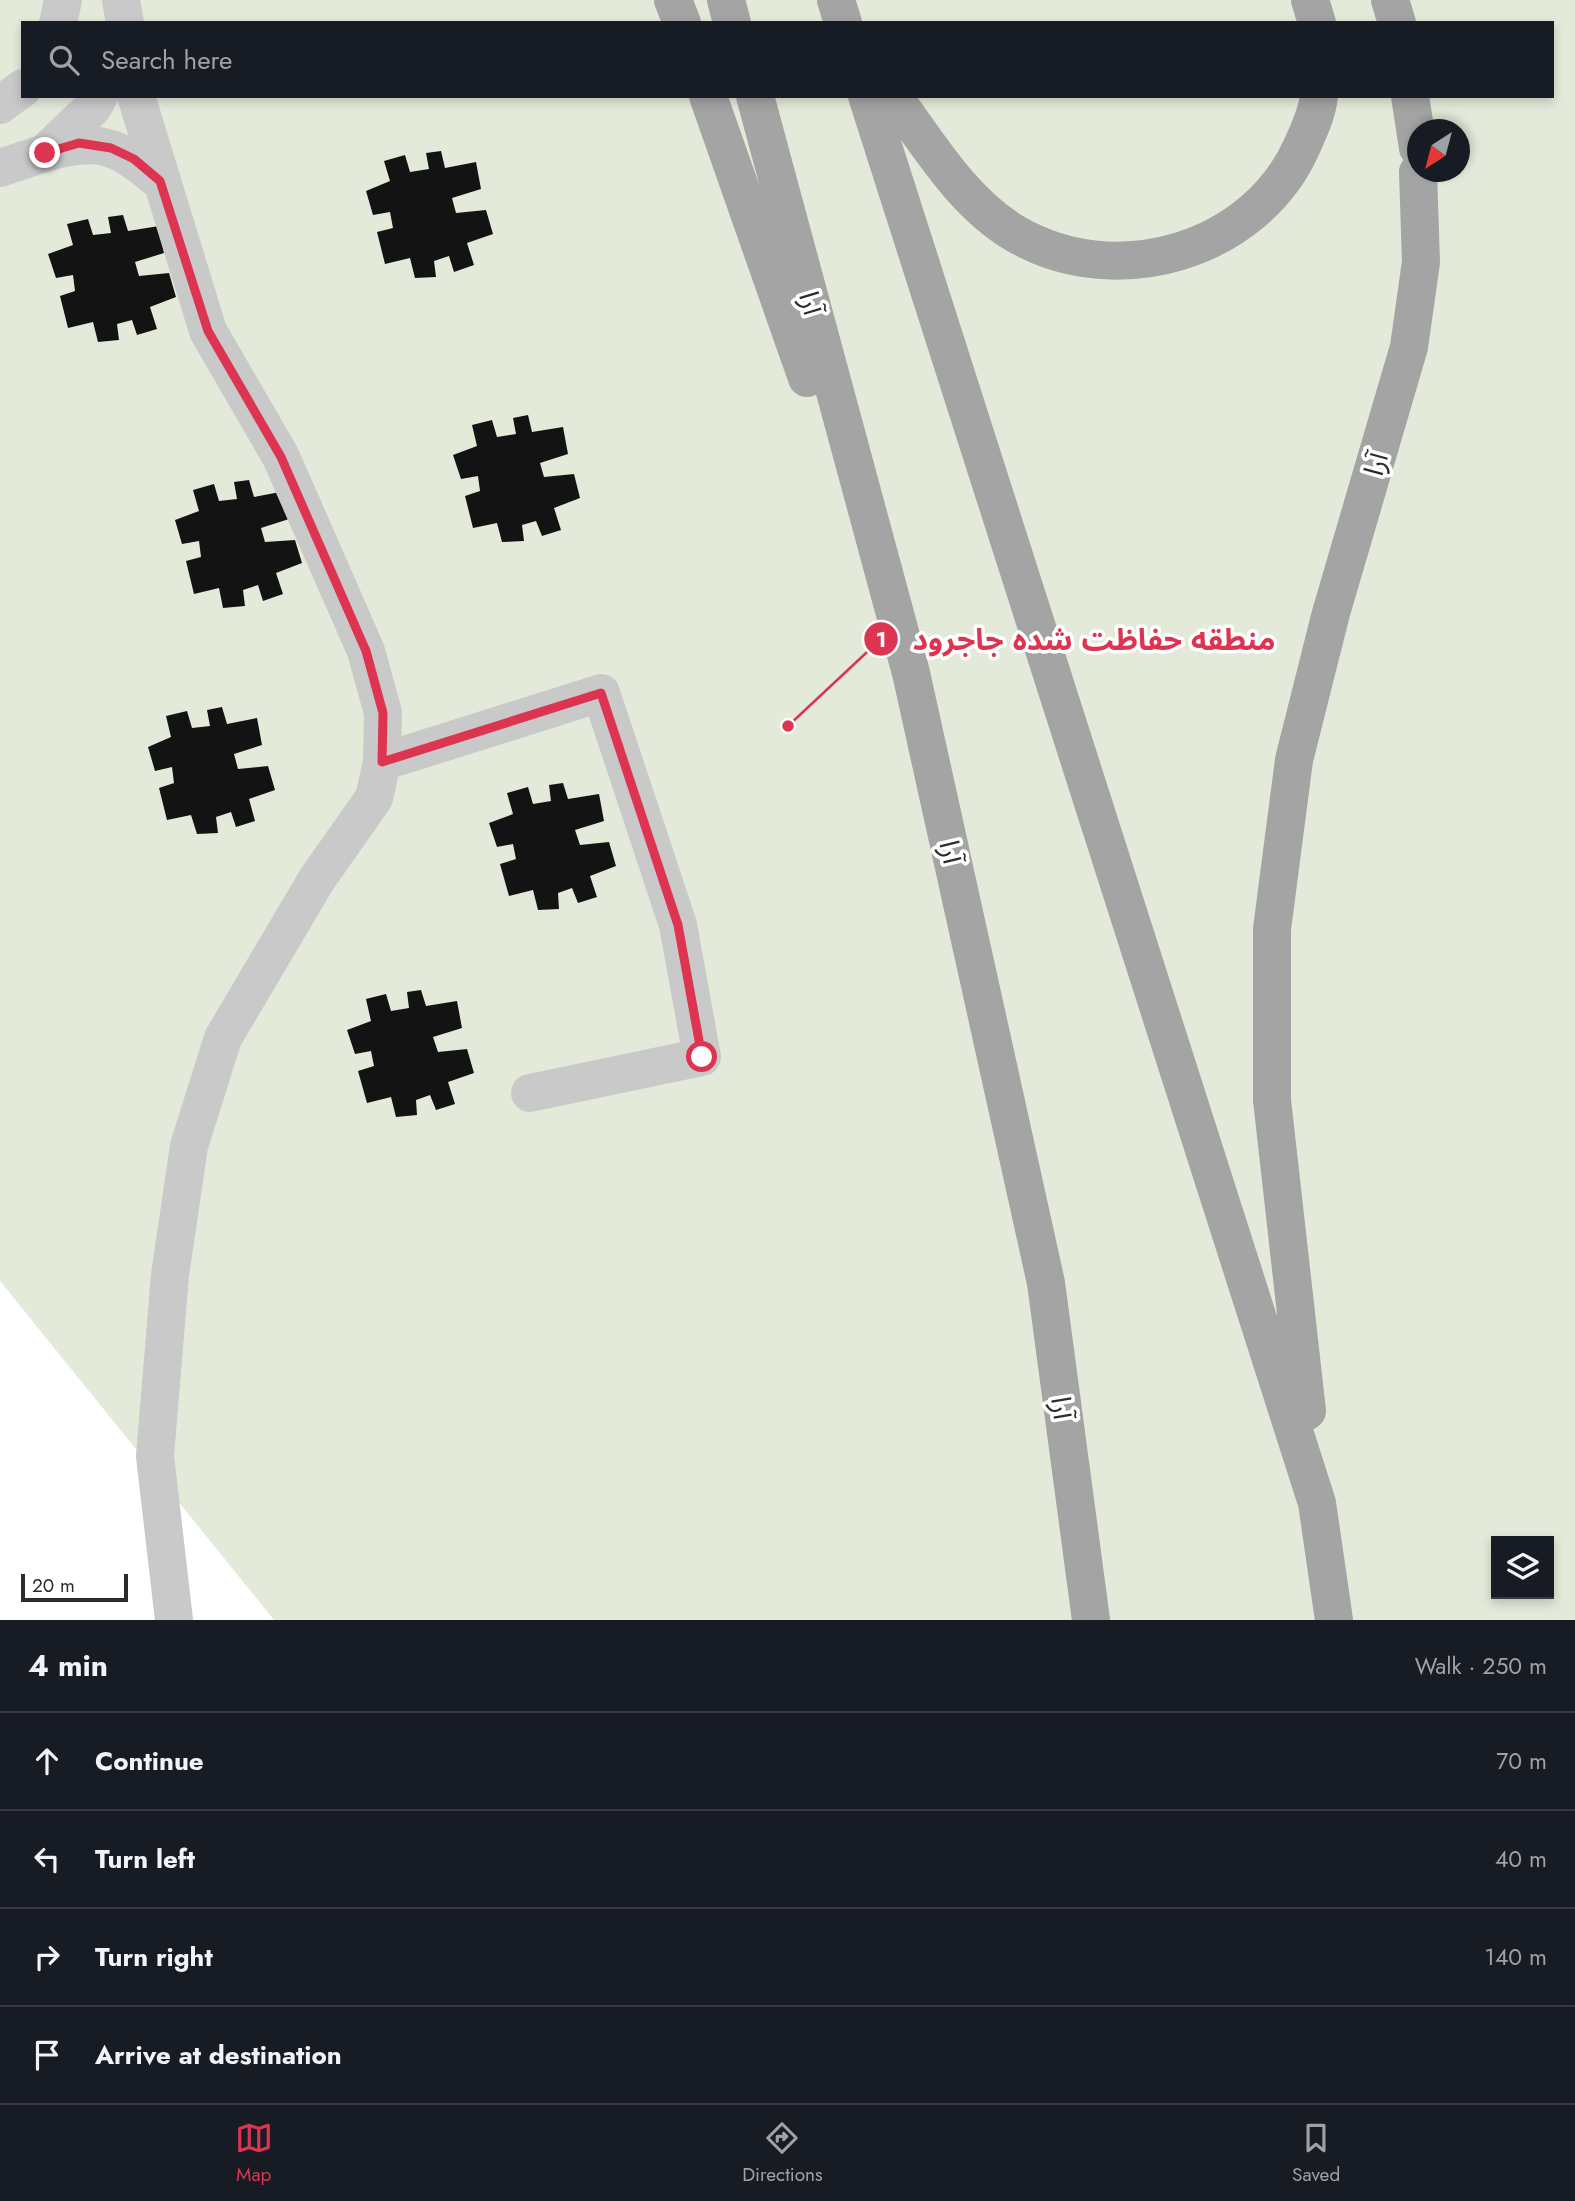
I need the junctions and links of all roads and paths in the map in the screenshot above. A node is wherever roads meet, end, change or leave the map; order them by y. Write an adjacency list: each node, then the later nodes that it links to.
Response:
1 (63, 0): 8 (street)
2 (121, 0): 9 (street)
3 (673, 0): 10 (main road)
4 (726, 0): 11 (main road)
5 (836, 0): 12 (main road)
6 (1310, 0): 13 (main road)
7 (1390, 0): 14 (main road)
8 (58, 21)
9 (125, 21)
10 (681, 21)
11 (731, 21)
12 (842, 21)
13 (1316, 21)
14 (1396, 21)
15 (21, 89): 24 (street)
16 (98, 98): 26 (street)
17 (137, 98): 28 (street)
18 (709, 98): 30 (main road)
19 (756, 98): 30 (main road, آرا)
20 (868, 98): 33 (main road, آرا)
21 (894, 98): 22 (main road)
22 (1319, 98)
23 (1410, 98): 25 (main road)
24 (0, 104)
25 (1414, 119)
26 (45, 153): 27 (street); 28 (street)
27 (0, 168)
28 (156, 169): 31 (street)
29 (1418, 182): 33 (main road, آرا)
30 (911, 673): 35 (main road, آرا)
31 (382, 762): 32 (street); 34 (street)
32 (530, 1093)
33 (1317, 1503): 36 (main road, آرا)
34 (174, 1620)
35 (1091, 1620)
36 (1334, 1620)

